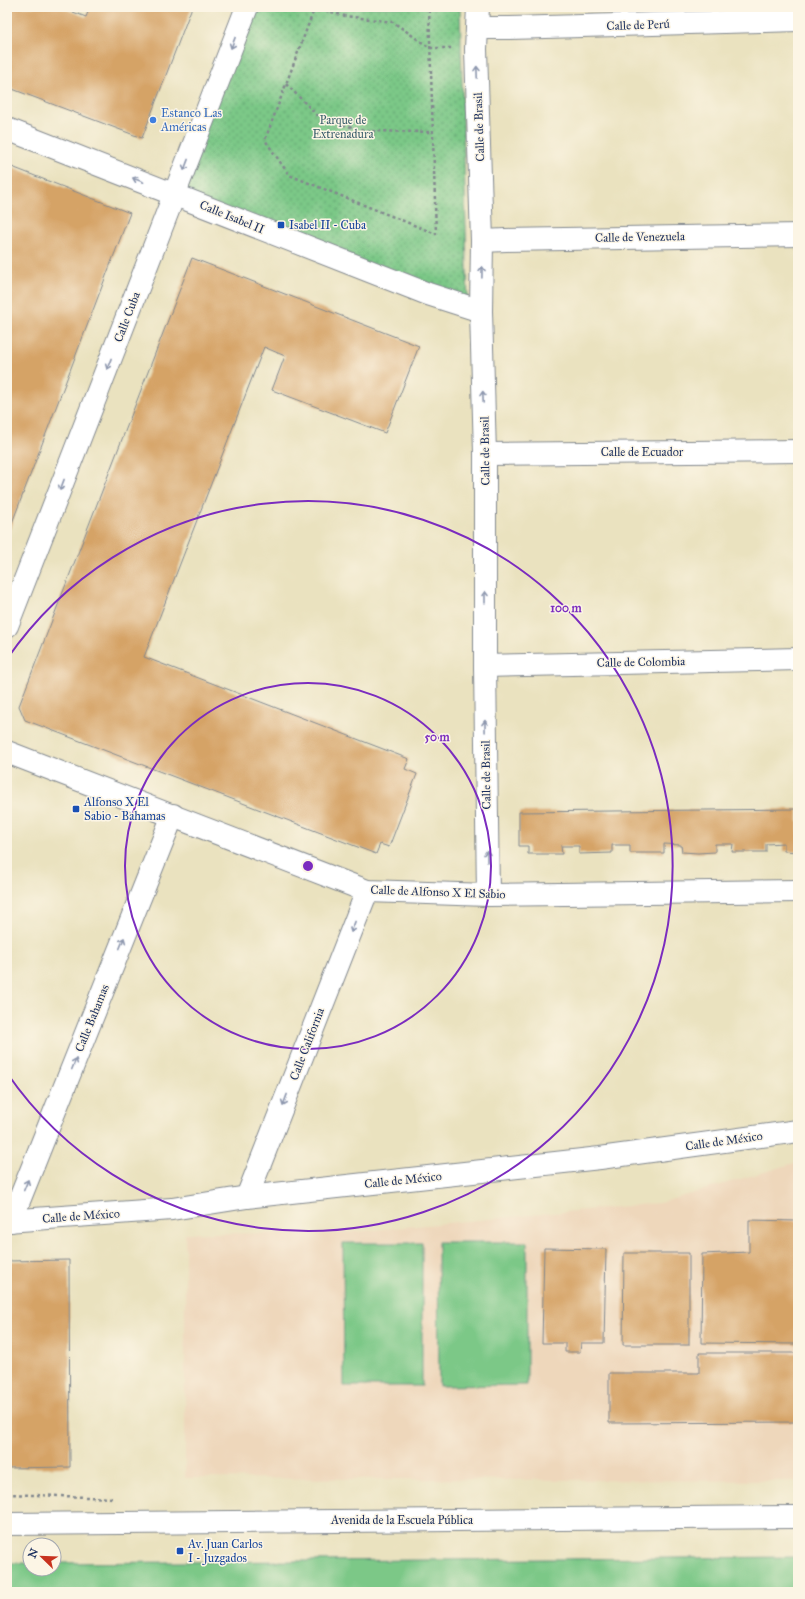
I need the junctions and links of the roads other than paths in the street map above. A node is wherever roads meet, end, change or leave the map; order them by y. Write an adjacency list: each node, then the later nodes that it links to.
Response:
1 (248, 7): 5 (street, Calle Cuba, one-way to 5)
2 (798, 20): 3 (street, Calle de Perú)
3 (477, 28): 7 (street, Calle de Brasil, one-way to 3)
4 (7, 128): 5 (street, Calle Isabel II, one-way to 4)
5 (175, 194): 8 (street, Calle Isabel II); 11 (street, Calle Cuba, one-way to 11)
6 (798, 235): 7 (street, Calle de Venezuela)
7 (482, 241): 8 (street, Calle de Brasil, one-way to 7)
8 (481, 311): 10 (street, Calle de Brasil, one-way to 8)
9 (798, 451): 10 (street, Calle de Ecuador)
10 (485, 454): 13 (street, Calle de Brasil, one-way to 10)
11 (7, 626)
12 (798, 659): 13 (street, Calle de Colombia)
13 (485, 666): 18 (street, Calle de Brasil, one-way to 13)
14 (7, 752): 15 (street, Calle de Alfonso X El Sabio)
15 (173, 815): 16 (street, Calle de Alfonso X El Sabio); 21 (street, Calle Bahamas, one-way to 15)
16 (367, 891): 18 (street, Calle de Alfonso X El Sabio); 20 (street, Calle California, one-way to 20)
17 (798, 891): 18 (street, Calle de Alfonso X El Sabio)
18 (488, 896)
19 (798, 1131): 20 (street, Calle de México)
20 (247, 1197): 21 (street, Calle de México)
21 (9, 1221)
22 (798, 1517): 23 (street, Avenida de la Escuela Pública)
23 (7, 1524)

